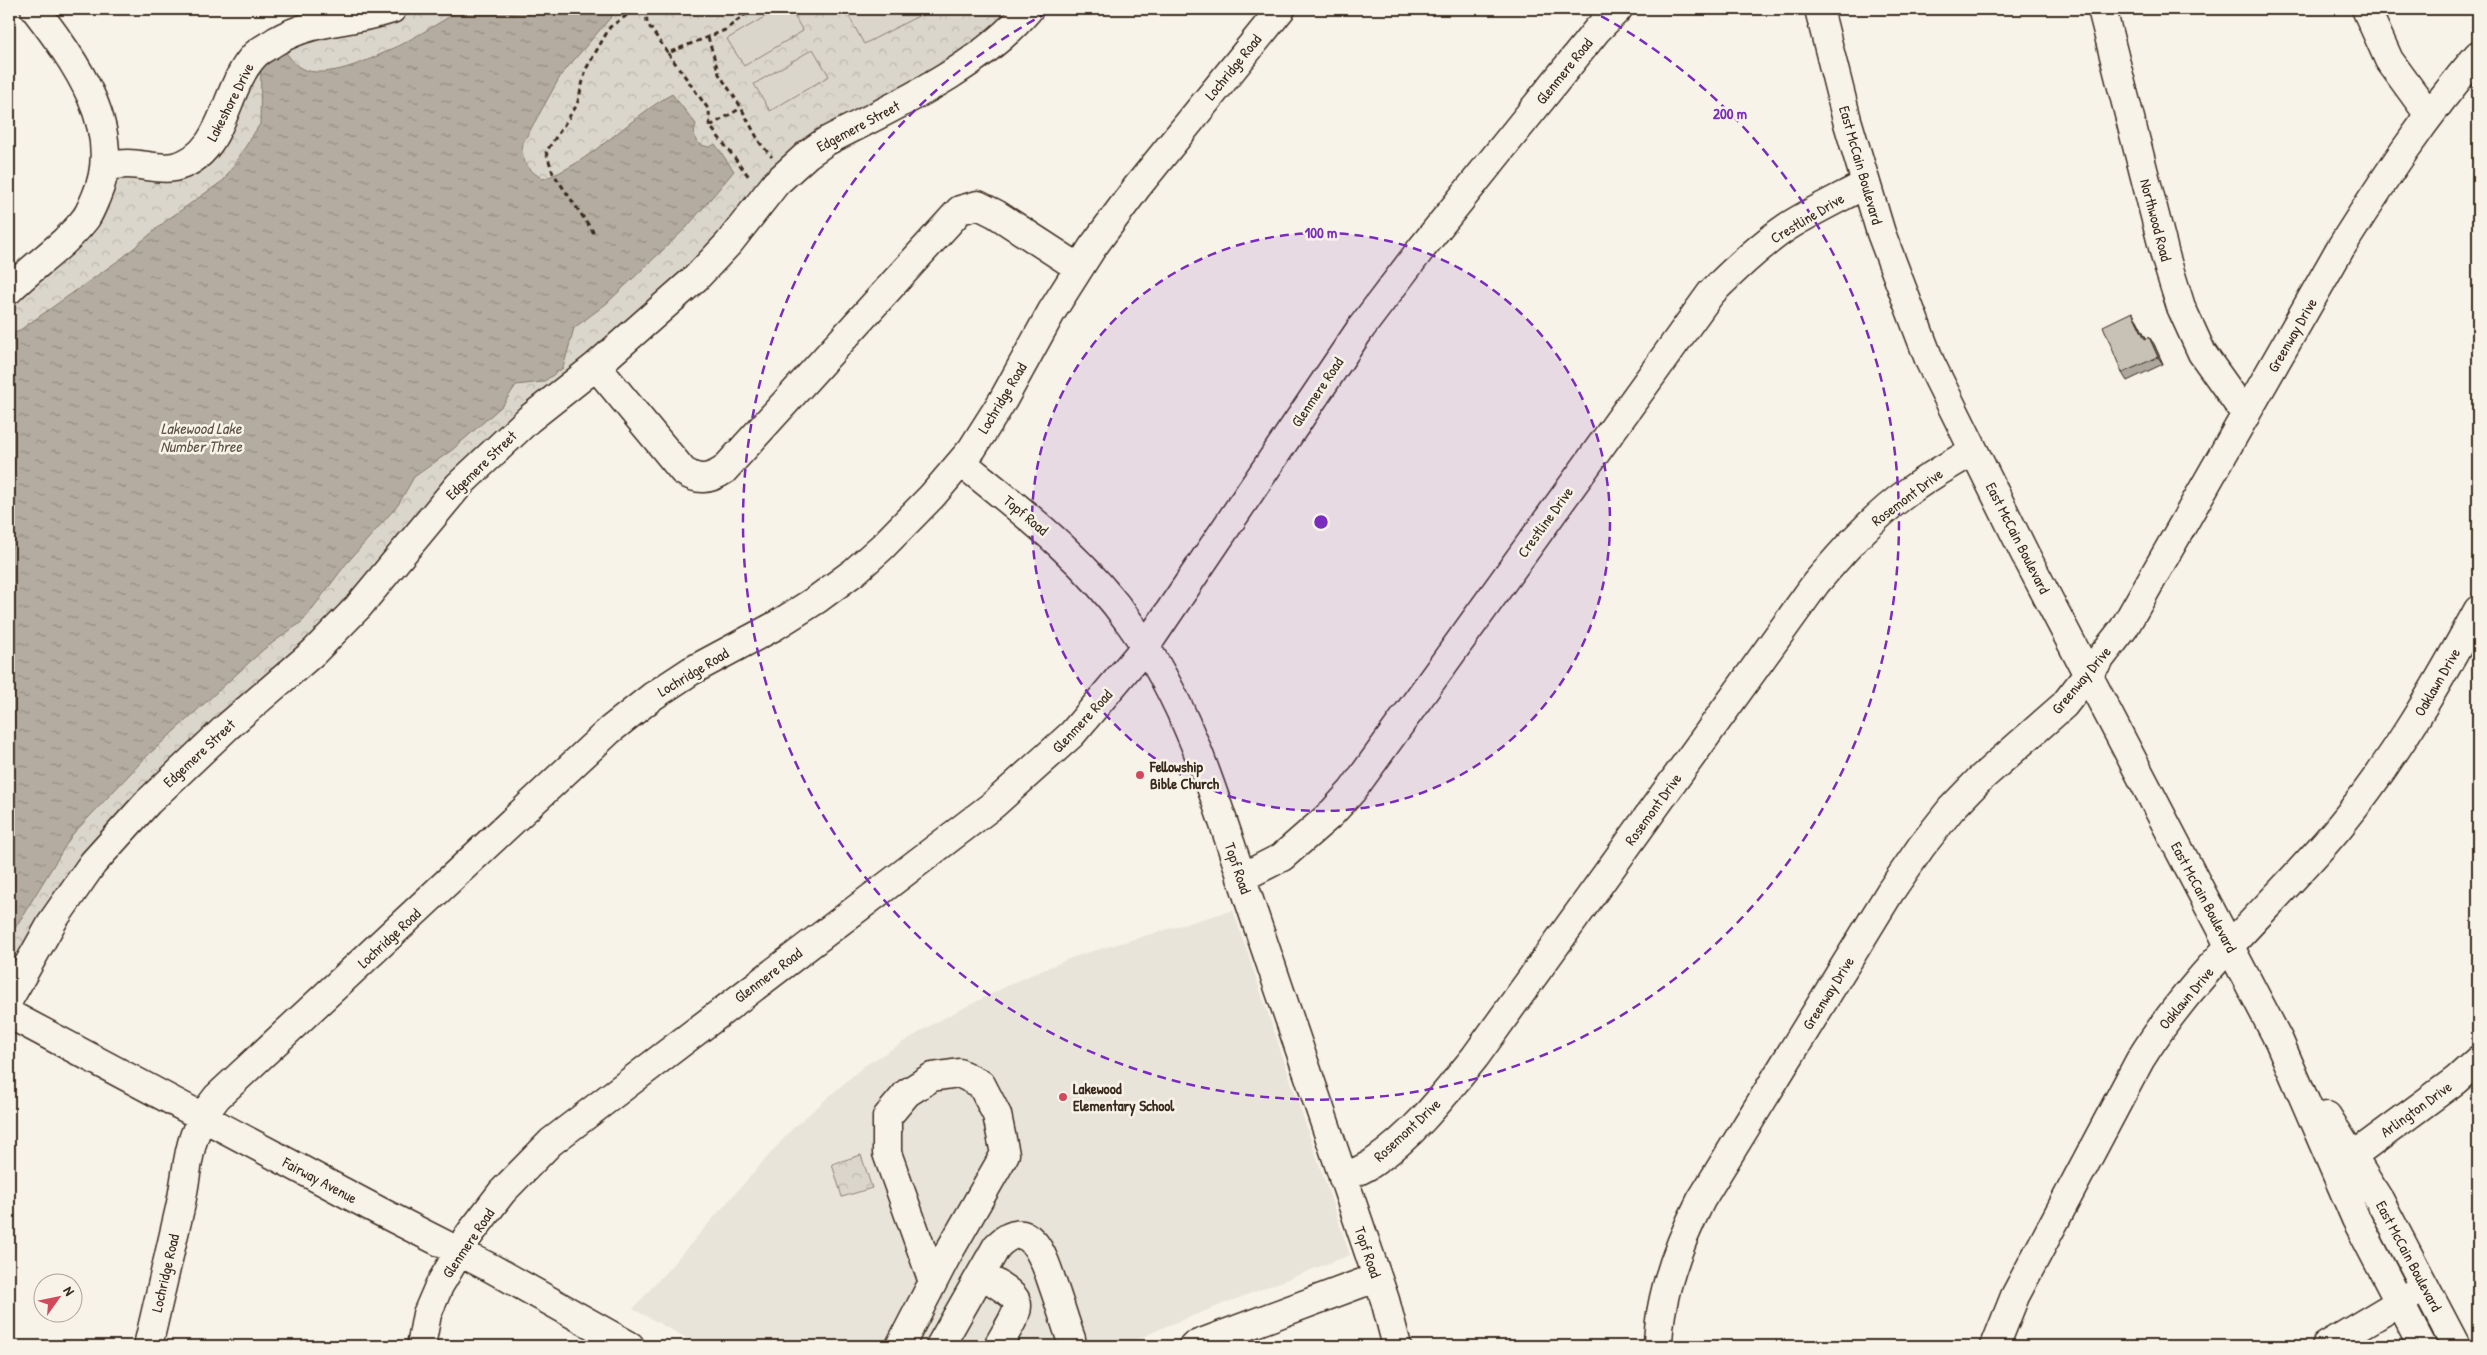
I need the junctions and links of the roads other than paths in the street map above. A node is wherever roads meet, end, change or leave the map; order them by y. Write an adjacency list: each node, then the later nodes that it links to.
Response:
1 (35, 9): 11 (street)
2 (392, 9): 11 (street, Lakeshore Drive)
3 (1029, 9): 15 (street, Edgemere Street)
4 (1281, 9): 13 (street, Lochridge Road)
5 (1618, 9): 20 (street, Glenmere Road)
6 (1819, 9): 12 (street, East McCain Boulevard)
7 (2102, 9): 16 (street, Northwood Road)
8 (2366, 9): 10 (street)
9 (2478, 54): 10 (street, Greenway Drive)
10 (2429, 115): 16 (street, Greenway Drive)
11 (105, 166): 14 (street)
12 (1866, 184): 17 (street, East McCain Boulevard); 22 (street, Crestline Drive)
13 (1079, 268): 15 (street); 18 (street, Lochridge Road)
14 (9, 290)
15 (596, 366): 24 (street, Edgemere Street)
16 (2246, 414): 21 (street, Greenway Drive)
17 (1973, 451): 21 (street, East McCain Boulevard); 30 (street, Rosemont Drive)
18 (961, 462): 20 (street, Topf Road); 28 (street, Lochridge Road)
19 (2478, 610): 23 (street, Oaklawn Drive)
20 (1146, 646): 22 (street, Topf Road); 31 (street, Glenmere Road)
21 (2088, 674): 23 (street, East McCain Boulevard); 48 (street, Greenway Drive)
22 (1241, 878): 30 (street, Topf Road)
23 (2230, 946): 26 (street, East McCain Boulevard); 49 (street, Oaklawn Drive)
24 (9, 999)
25 (9, 1014): 28 (street, Fairway Avenue)
26 (2279, 1041): 29 (street, East McCain Boulevard); 36 (street, East McCain Boulevard)
27 (2478, 1060): 29 (street, Arlington Drive)
28 (202, 1117): 31 (street, Fairway Avenue); 38 (street, Lochridge Road)
29 (2352, 1157): 35 (street, East McCain Boulevard)
30 (1343, 1178): 33 (street, Topf Road)
31 (460, 1252): 37 (street, Glenmere Road); 41 (street, Fairway Avenue)
32 (981, 1274): 43 (street); 44 (street); 45 (street)
33 (1378, 1280): 46 (street); 47 (street, Topf Road)
34 (933, 1282): 34 (street); 42 (street)
35 (2425, 1287): 36 (street); 52 (street, East McCain Boulevard)
36 (2399, 1302): 50 (street); 51 (street, East McCain Boulevard)
37 (427, 1314): 39 (street, Glenmere Road); 40 (street, Glenmere Road)
38 (148, 1346)
39 (401, 1346)
40 (421, 1346)
41 (630, 1346)
42 (900, 1346)
43 (940, 1346)
44 (998, 1346)
45 (1072, 1346)
46 (1193, 1346)
47 (1397, 1346)
48 (1658, 1346)
49 (1995, 1346)
50 (2326, 1346)
51 (2422, 1346)
52 (2456, 1346)

